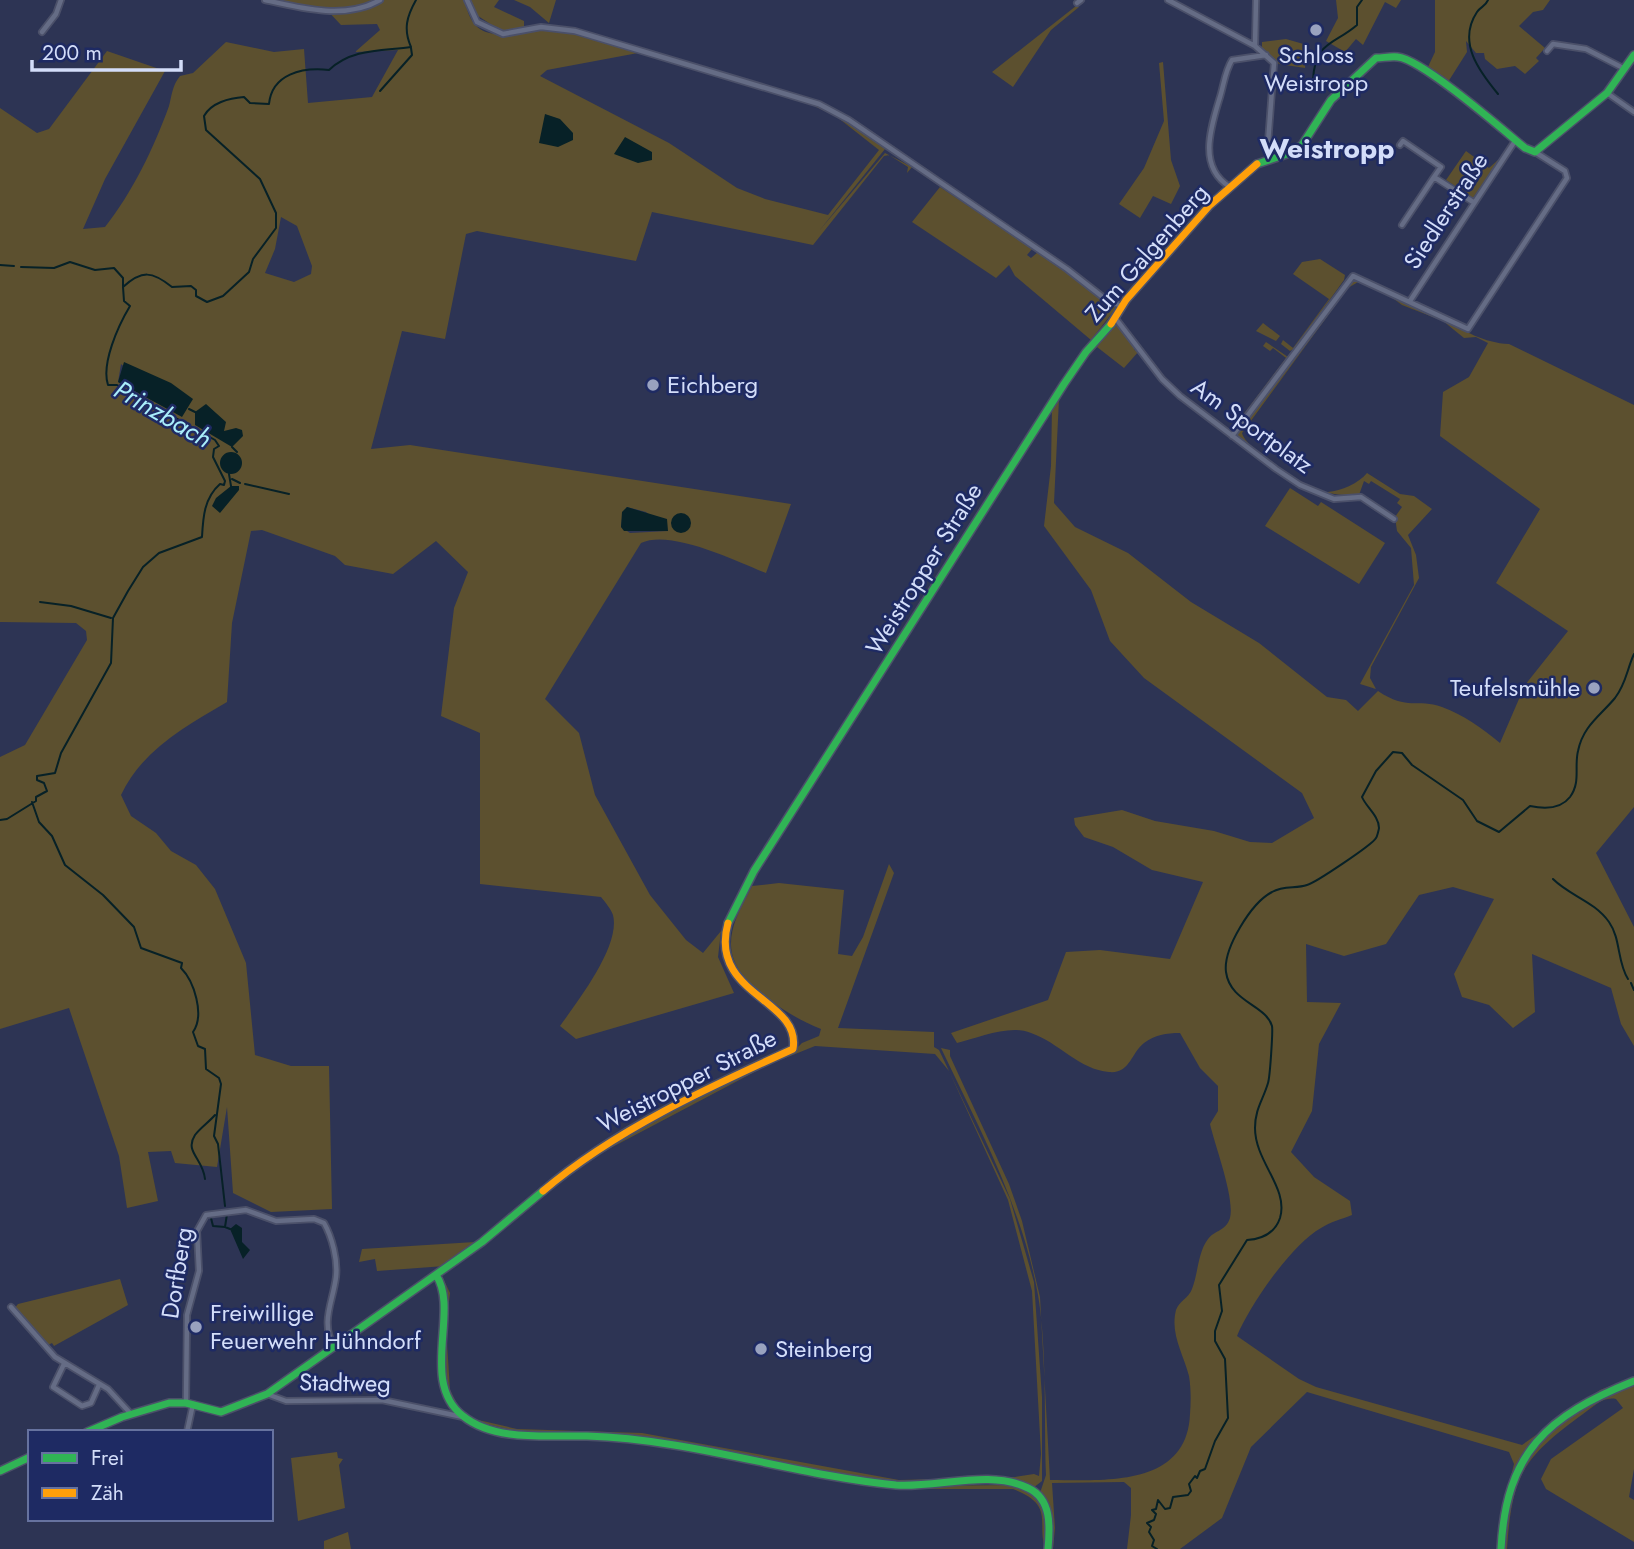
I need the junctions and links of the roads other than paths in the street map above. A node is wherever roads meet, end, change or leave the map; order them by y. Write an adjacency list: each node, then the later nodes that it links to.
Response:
1 (61, 0): 7 (street)
2 (265, 0): 3 (street)
3 (380, 0)
4 (467, 0): 26 (street)
5 (1168, 0): 8 (street)
6 (1256, 0): 8 (street)
7 (43, 32)
8 (1255, 47): 10 (street)
9 (1547, 51): 12 (street)
10 (1266, 55): 18 (street); 20 (street)
11 (1634, 55): 12 (street)
12 (1625, 69): 13 (street)
13 (1607, 93): 14 (street); 17 (street)
14 (1634, 112)
15 (1515, 141): 17 (street); 18 (street); 23 (street, Siedlerstraße)
16 (1400, 145): 19 (street)
17 (1535, 152): 25 (street)
18 (1272, 158): 21 (street, Zum Galgenberg)
19 (1434, 177): 23 (street); 24 (street)
20 (1220, 181): 21 (street); 22 (street)
21 (1231, 187): 22 (street, Zum Galgenberg)
22 (1222, 194): 26 (street, Zum Galgenberg)
23 (1473, 202): 25 (street, Siedlerstraße)
24 (1402, 225)
25 (1410, 301): 29 (street)
26 (1121, 306): 27 (street, Zum Galgenberg)
27 (1116, 319): 28 (street, Zum Galgenberg); 29 (street, Am Sportplatz)
28 (1075, 367): 31 (street, Weistropper Straße)
29 (1232, 436): 30 (street, Am Sportplatz)
30 (1394, 519)
31 (436, 1275): 33 (street, Weistropper Straße); 40 (street)
32 (10, 1307): 34 (street)
33 (334, 1347): 37 (street, Weistropper Straße); 38 (street, Dorfberg)
34 (64, 1364): 36 (street); 36 (street)
35 (1634, 1381): 46 (street)
36 (99, 1385): 39 (street)
37 (267, 1394): 38 (street, Weistropper Straße); 40 (street, Stadtweg)
38 (190, 1404): 39 (street, Weistropper Straße); 42 (street, Dorfberg)
39 (131, 1414): 41 (street, Weistropper Straße)
40 (463, 1418): 45 (street, Stadtweg)
41 (92, 1430)
42 (187, 1430)
43 (28, 1458): 44 (street)
44 (0, 1471)
45 (1048, 1549)
46 (1500, 1549)

